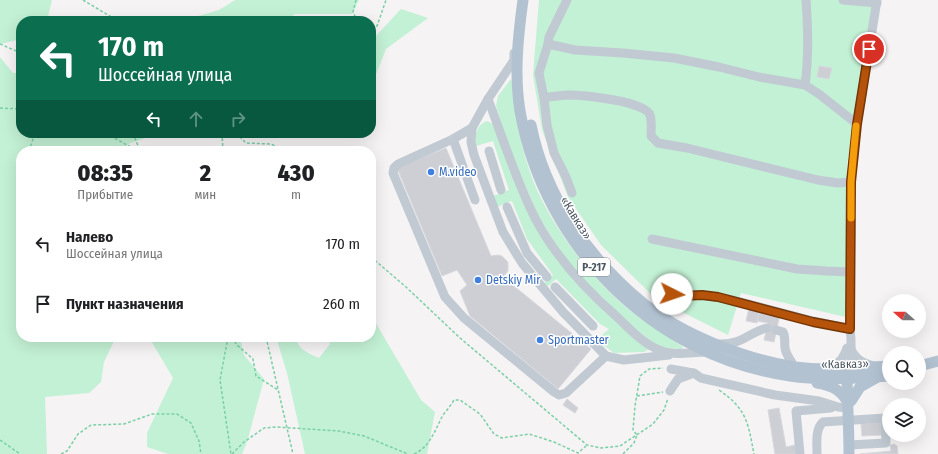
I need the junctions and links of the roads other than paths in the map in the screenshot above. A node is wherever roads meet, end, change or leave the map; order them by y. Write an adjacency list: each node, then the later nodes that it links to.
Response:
1 (519, 0): 11 (street)
2 (523, 0): 38 (main road, «Кавказ» / Р-217)
3 (530, 0): 36 (main road, «Кавказ» / Р-217)
4 (567, 0): 8 (street)
5 (806, 0): 9 (street)
6 (843, 0): 7 (street)
7 (877, 2): 12 (street)
8 (548, 44): 9 (street); 10 (street)
9 (805, 85): 12 (street)
10 (544, 98): 18 (street); 20 (street)
11 (488, 99): 13 (street); 39 (street)
12 (857, 124): 18 (street)
13 (472, 128): 14 (street); 17 (street)
14 (453, 139): 21 (street); 40 (street)
15 (489, 150): 16 (street)
16 (495, 171): 17 (street); 19 (street)
17 (481, 176): 24 (street)
18 (851, 182): 26 (street)
19 (501, 190)
20 (572, 193)
21 (475, 200)
22 (507, 207): 23 (street)
23 (515, 228): 24 (street); 27 (street)
24 (503, 232): 31 (street)
25 (652, 239): 26 (street)
26 (850, 272): 35 (street)
27 (547, 276)
28 (555, 287): 30 (street)
29 (661, 290): 32 (street)
30 (571, 304): 31 (street); 33 (street)
31 (563, 312): 40 (street)
32 (788, 315): 34 (street); 35 (street)
33 (593, 326)
34 (776, 330): 36 (street); 46 (street)
35 (850, 331): 37 (street)
36 (716, 344): 46 (main road, «Кавказ» / Р-217)
37 (849, 348): 49 (street); 51 (street); 54 (street)
38 (707, 352): 39 (street); 44 (main road, «Кавказ» / Р-217)
39 (678, 354): 40 (street)
40 (606, 356)
41 (938, 357): 42 (main road)
42 (926, 360)
43 (938, 361): 45 (main road)
44 (730, 362): 54 (main road, «Кавказ» / Р-217); 57 (main road)
45 (926, 364)
46 (794, 366): 49 (main road, «Кавказ» / Р-217)
47 (938, 366): 50 (main road)
48 (670, 369): 53 (street)
49 (825, 369): 54 (main road, «Кавказ» / Р-217)
50 (926, 369)
51 (882, 370)
52 (882, 371): 54 (main road, «Кавказ» / Р-217)
53 (694, 373): 56 (street); 57 (street)
54 (849, 373): 57 (main road)
55 (882, 373): 57 (main road)
56 (670, 391)
57 (847, 408): 58 (main road); 58 (street); 59 (street); 60 (street)
58 (849, 449)
59 (800, 454)
60 (817, 454)

